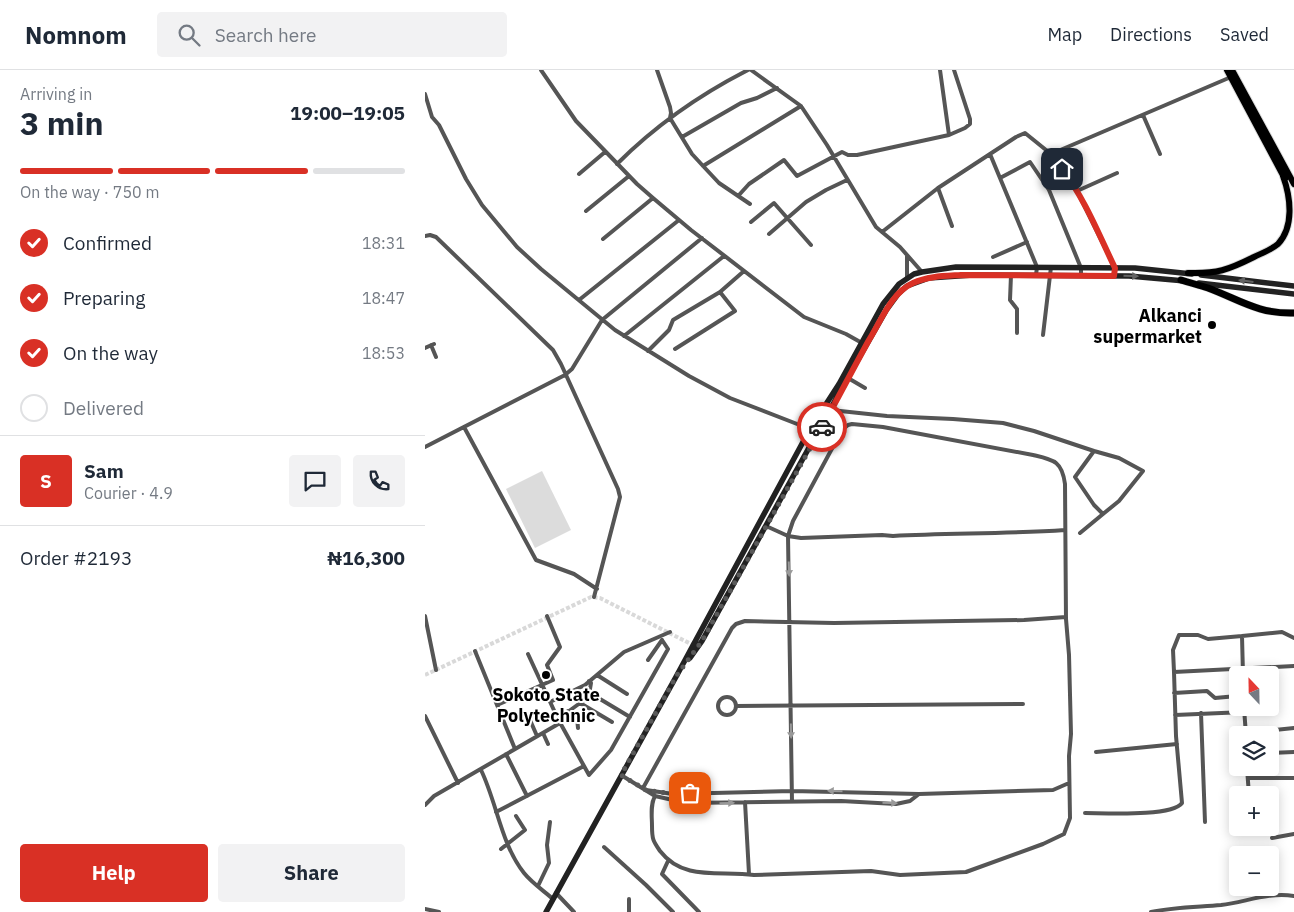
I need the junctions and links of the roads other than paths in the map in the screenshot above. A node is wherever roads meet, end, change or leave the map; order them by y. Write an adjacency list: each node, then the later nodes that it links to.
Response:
1 (541, 70): 15 (street)
2 (657, 70): 12 (street)
3 (750, 70): 8 (street); 12 (street)
4 (939, 70): 13 (street)
5 (954, 70): 13 (street)
6 (1227, 70): 7 (main road)
7 (1231, 74): 11 (street); 25 (main road); 28 (main road)
8 (777, 88): 10 (street); 14 (street)
9 (425, 94): 67 (street)
10 (801, 106): 19 (street); 21 (street)
11 (1143, 115): 17 (street); 18 (street)
12 (670, 118): 14 (street); 20 (street)
13 (949, 135): 19 (street)
14 (682, 137): 21 (street)
15 (605, 152): 20 (street); 23 (street)
16 (990, 154): 17 (street); 26 (street); 29 (street)
17 (1051, 154): 30 (street)
18 (1160, 154)
19 (833, 156): 27 (street); 31 (street)
20 (617, 164): 24 (street)
21 (703, 166): 31 (street)
22 (1117, 173): 30 (street)
23 (579, 174)
24 (629, 176): 33 (street); 35 (street)
25 (1283, 176): 32 (main road); 56 (main road)
26 (1000, 178): 45 (street); 52 (street)
27 (847, 180): 36 (street); 40 (street)
28 (1294, 184)
29 (937, 188): 39 (street); 40 (street)
30 (1077, 191): 53 (street)
31 (739, 195): 34 (street)
32 (1294, 197)
33 (653, 198): 37 (street); 44 (street)
34 (751, 204)
35 (586, 211)
36 (787, 219): 38 (street); 41 (street); 46 (street)
37 (679, 220): 43 (street); 67 (street)
38 (751, 222)
39 (952, 226)
40 (882, 232): 48 (street)
41 (769, 234)
42 (425, 236): 78 (street)
43 (702, 238): 47 (street); 69 (street)
44 (603, 239)
45 (1027, 242): 49 (street); 50 (street)
46 (811, 245)
47 (724, 256): 54 (street); 72 (street)
48 (907, 256): 55 (street); 62 (street)
49 (993, 257)
50 (1037, 267): 51 (street); 55 (street); 58 (street)
51 (1051, 267): 52 (street); 59 (street)
52 (1081, 268): 53 (street); 60 (street)
53 (1115, 268): 56 (street); 61 (street)
54 (744, 271): 65 (street); 73 (street)
55 (922, 272): 62 (street)
56 (1188, 273): 64 (street, one-way to 56)
57 (1011, 275): 58 (street); 70 (street); 79 (street)
58 (1036, 275): 59 (street)
59 (1050, 275): 60 (street); 71 (street)
60 (1081, 276): 61 (street)
61 (1114, 276): 63 (street, one-way to 63)
62 (907, 278): 73 (street)
63 (1181, 280): 66 (street); 68 (highway)
64 (1294, 286)
65 (721, 292): 75 (street); 76 (street)
66 (1294, 294)
67 (579, 300): 69 (street)
68 (1294, 314)
69 (602, 320): 72 (street); 78 (street)
70 (1017, 333)
71 (1043, 335)
72 (624, 336): 76 (street)
73 (862, 343): 83 (street)
74 (425, 348): 77 (street)
75 (675, 349)
76 (648, 351): 83 (street)
77 (436, 357)
78 (565, 375): 82 (street); 91 (street)
79 (848, 378): 80 (street); 81 (street)
80 (865, 388)
81 (831, 410): 85 (street); 87 (street)
82 (464, 427): 84 (street); 91 (street)
83 (810, 429): 111 (street)
84 (425, 447)
85 (1094, 451): 86 (street); 86 (street)
86 (1103, 514): 89 (street)
87 (766, 526): 90 (street); 111 (street)
88 (1065, 530): 90 (street); 90 (street); 95 (street)
89 (1080, 533)
90 (789, 536): 96 (street, one-way to 96)
91 (597, 589): 92 (street)
92 (594, 597)
93 (425, 616): 107 (street)
94 (547, 616): 113 (street)
95 (1066, 617): 96 (street); 151 (street)
96 (790, 621): 122 (street); 153 (street)
97 (669, 632): 99 (street)
98 (1242, 636): 100 (street); 104 (street); 109 (street)
99 (661, 638): 103 (street); 110 (street); 129 (street)
100 (1294, 638)
101 (475, 651): 121 (street)
102 (528, 654): 113 (street)
103 (648, 660)
104 (1243, 666)
105 (1294, 666): 106 (street)
106 (1279, 667)
107 (436, 670)
108 (1229, 670): 109 (street)
109 (1174, 672): 115 (street)
110 (597, 675): 112 (street); 116 (street)
111 (677, 675): 147 (street)
112 (589, 681): 114 (street); 118 (street)
113 (542, 685): 118 (street); 121 (street)
114 (590, 693): 119 (street); 129 (street)
115 (1174, 693): 117 (street); 127 (street)
116 (627, 694)
117 (1229, 697)
118 (550, 702): 131 (street)
119 (580, 703): 124 (street); 132 (street)
120 (1023, 704): 122 (street)
121 (497, 705): 140 (street)
122 (791, 705): 123 (street); 154 (street, one-way to 154)
123 (736, 706): 123 (street)
124 (568, 711): 131 (street); 133 (street)
125 (1229, 711): 126 (street)
126 (1201, 713): 127 (street); 165 (street)
127 (1175, 715): 139 (street)
128 (425, 716): 150 (street)
129 (630, 716): 145 (street)
130 (531, 720): 137 (street)
131 (559, 721): 136 (street); 145 (street)
132 (612, 722)
133 (578, 728)
134 (1294, 728): 135 (street)
135 (1279, 730)
136 (543, 733): 137 (street); 138 (street)
137 (537, 736): 140 (street)
138 (548, 744)
139 (1177, 744): 141 (street); 162 (street)
140 (515, 749): 144 (street)
141 (1096, 752)
142 (1294, 752): 143 (street)
143 (1279, 753)
144 (506, 754): 146 (street); 156 (street)
145 (584, 766): 156 (street)
146 (481, 770): 150 (street); 161 (street)
147 (621, 775): 153 (street); 174 (street)
148 (1248, 778): 149 (street); 152 (street)
149 (1294, 778)
150 (458, 783): 160 (street)
151 (1069, 783): 155 (street); 172 (street)
152 (1248, 786)
153 (644, 789): 154 (street); 157 (street)
154 (793, 791): 155 (street, one-way to 154); 159 (street)
155 (919, 794): 159 (street, one-way to 155)
156 (527, 796): 161 (street)
157 (655, 796): 158 (street, one-way to 158); 171 (street)
158 (745, 802): 159 (street); 172 (street)
159 (792, 802)
160 (425, 805)
161 (496, 812): 168 (street)
162 (1085, 813)
163 (516, 816): 168 (street)
164 (550, 822): 173 (street)
165 (1205, 822)
166 (1294, 834): 167 (street)
167 (1272, 838)
168 (508, 843): 170 (street); 173 (street)
169 (603, 847): 183 (street)
170 (501, 849)
171 (668, 861): 172 (street); 184 (street)
172 (749, 874)
173 (538, 886): 176 (street)
174 (557, 893): 176 (street); 181 (street)
175 (1294, 896): 185 (street)
176 (553, 899): 180 (street)
177 (629, 899): 182 (street)
178 (425, 909): 179 (street)
179 (439, 912)
180 (546, 912)
181 (574, 912)
182 (629, 912)
183 (673, 912)
184 (699, 912)
185 (1151, 912)

